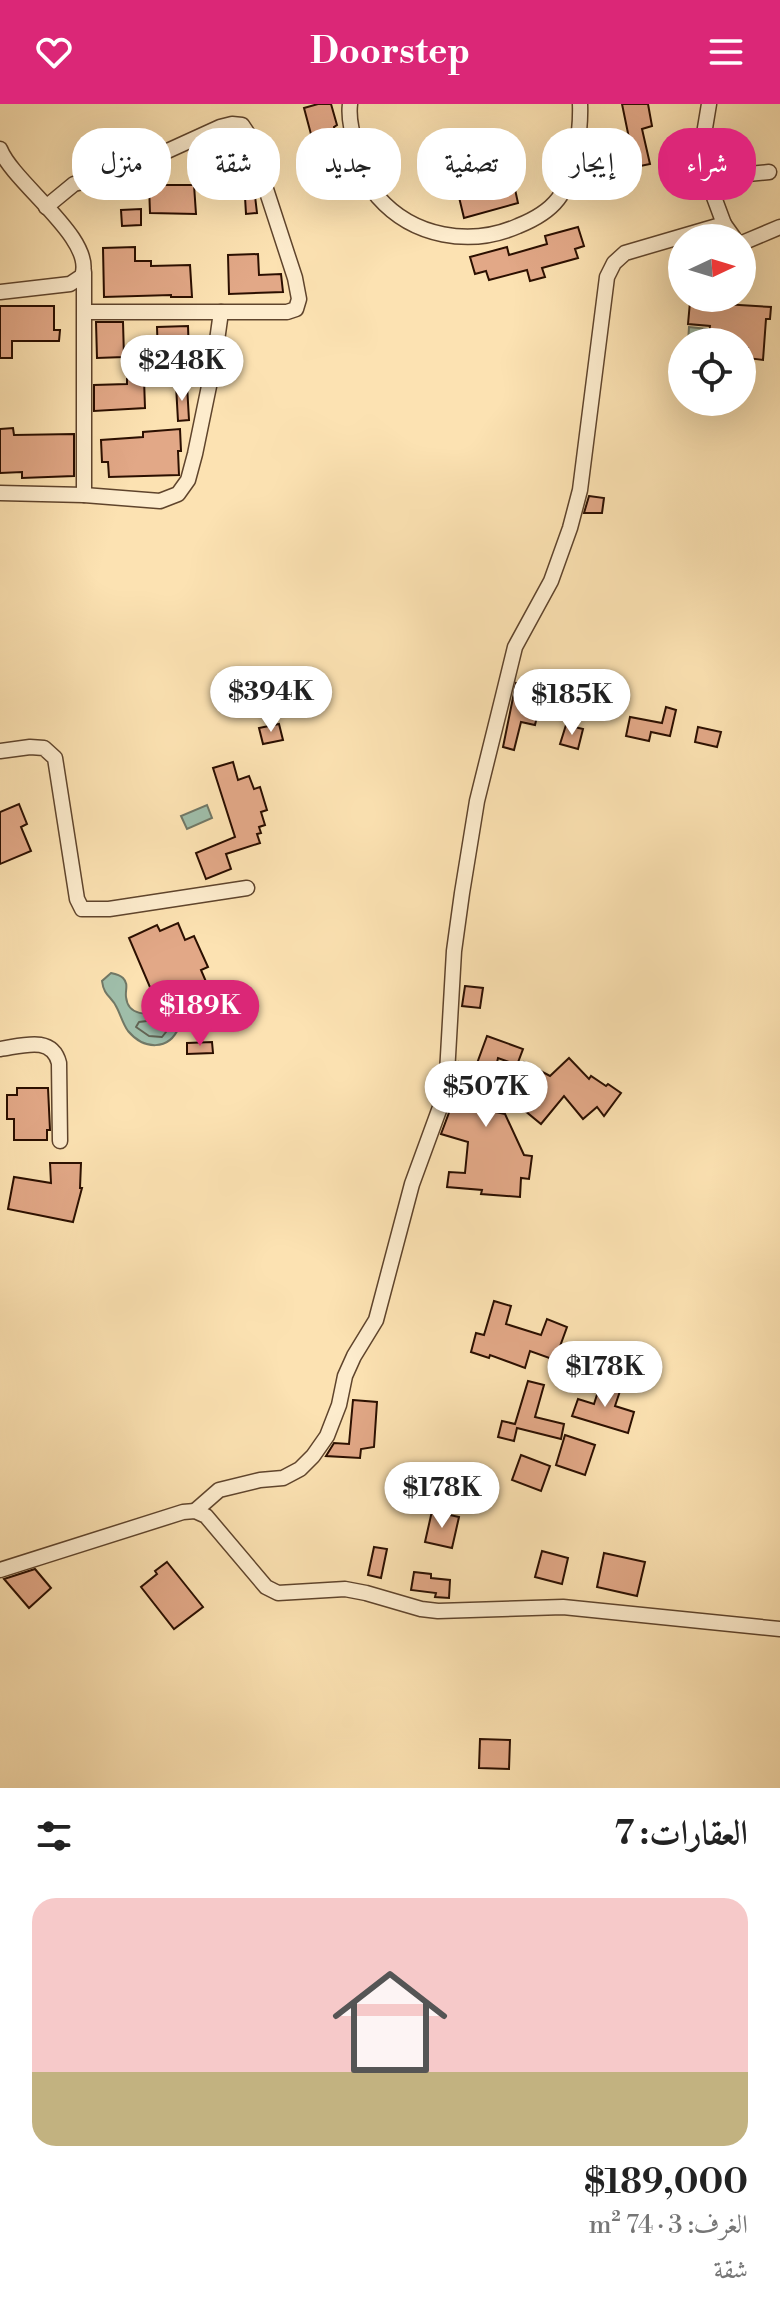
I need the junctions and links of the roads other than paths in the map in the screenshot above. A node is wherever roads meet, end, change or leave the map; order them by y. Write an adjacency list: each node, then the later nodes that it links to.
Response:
1 (350, 104): 2 (street)
2 (580, 104)
3 (709, 104): 4 (street)
4 (705, 128)
5 (0, 149): 9 (street)
6 (769, 172): 7 (street)
7 (756, 173)
8 (715, 200): 10 (street)
9 (46, 207): 14 (street); 17 (street)
10 (724, 224)
11 (780, 227): 12 (street)
12 (756, 237)
13 (668, 240): 24 (street)
14 (84, 272): 15 (street); 16 (street)
15 (0, 292)
16 (85, 312): 17 (street); 19 (street)
17 (221, 312): 19 (street)
18 (0, 493): 19 (street)
19 (84, 495)
20 (0, 751): 21 (street)
21 (247, 888)
22 (0, 1049): 23 (street)
23 (60, 1141)
24 (195, 1511): 25 (street); 26 (street)
25 (0, 1570)
26 (780, 1629)

